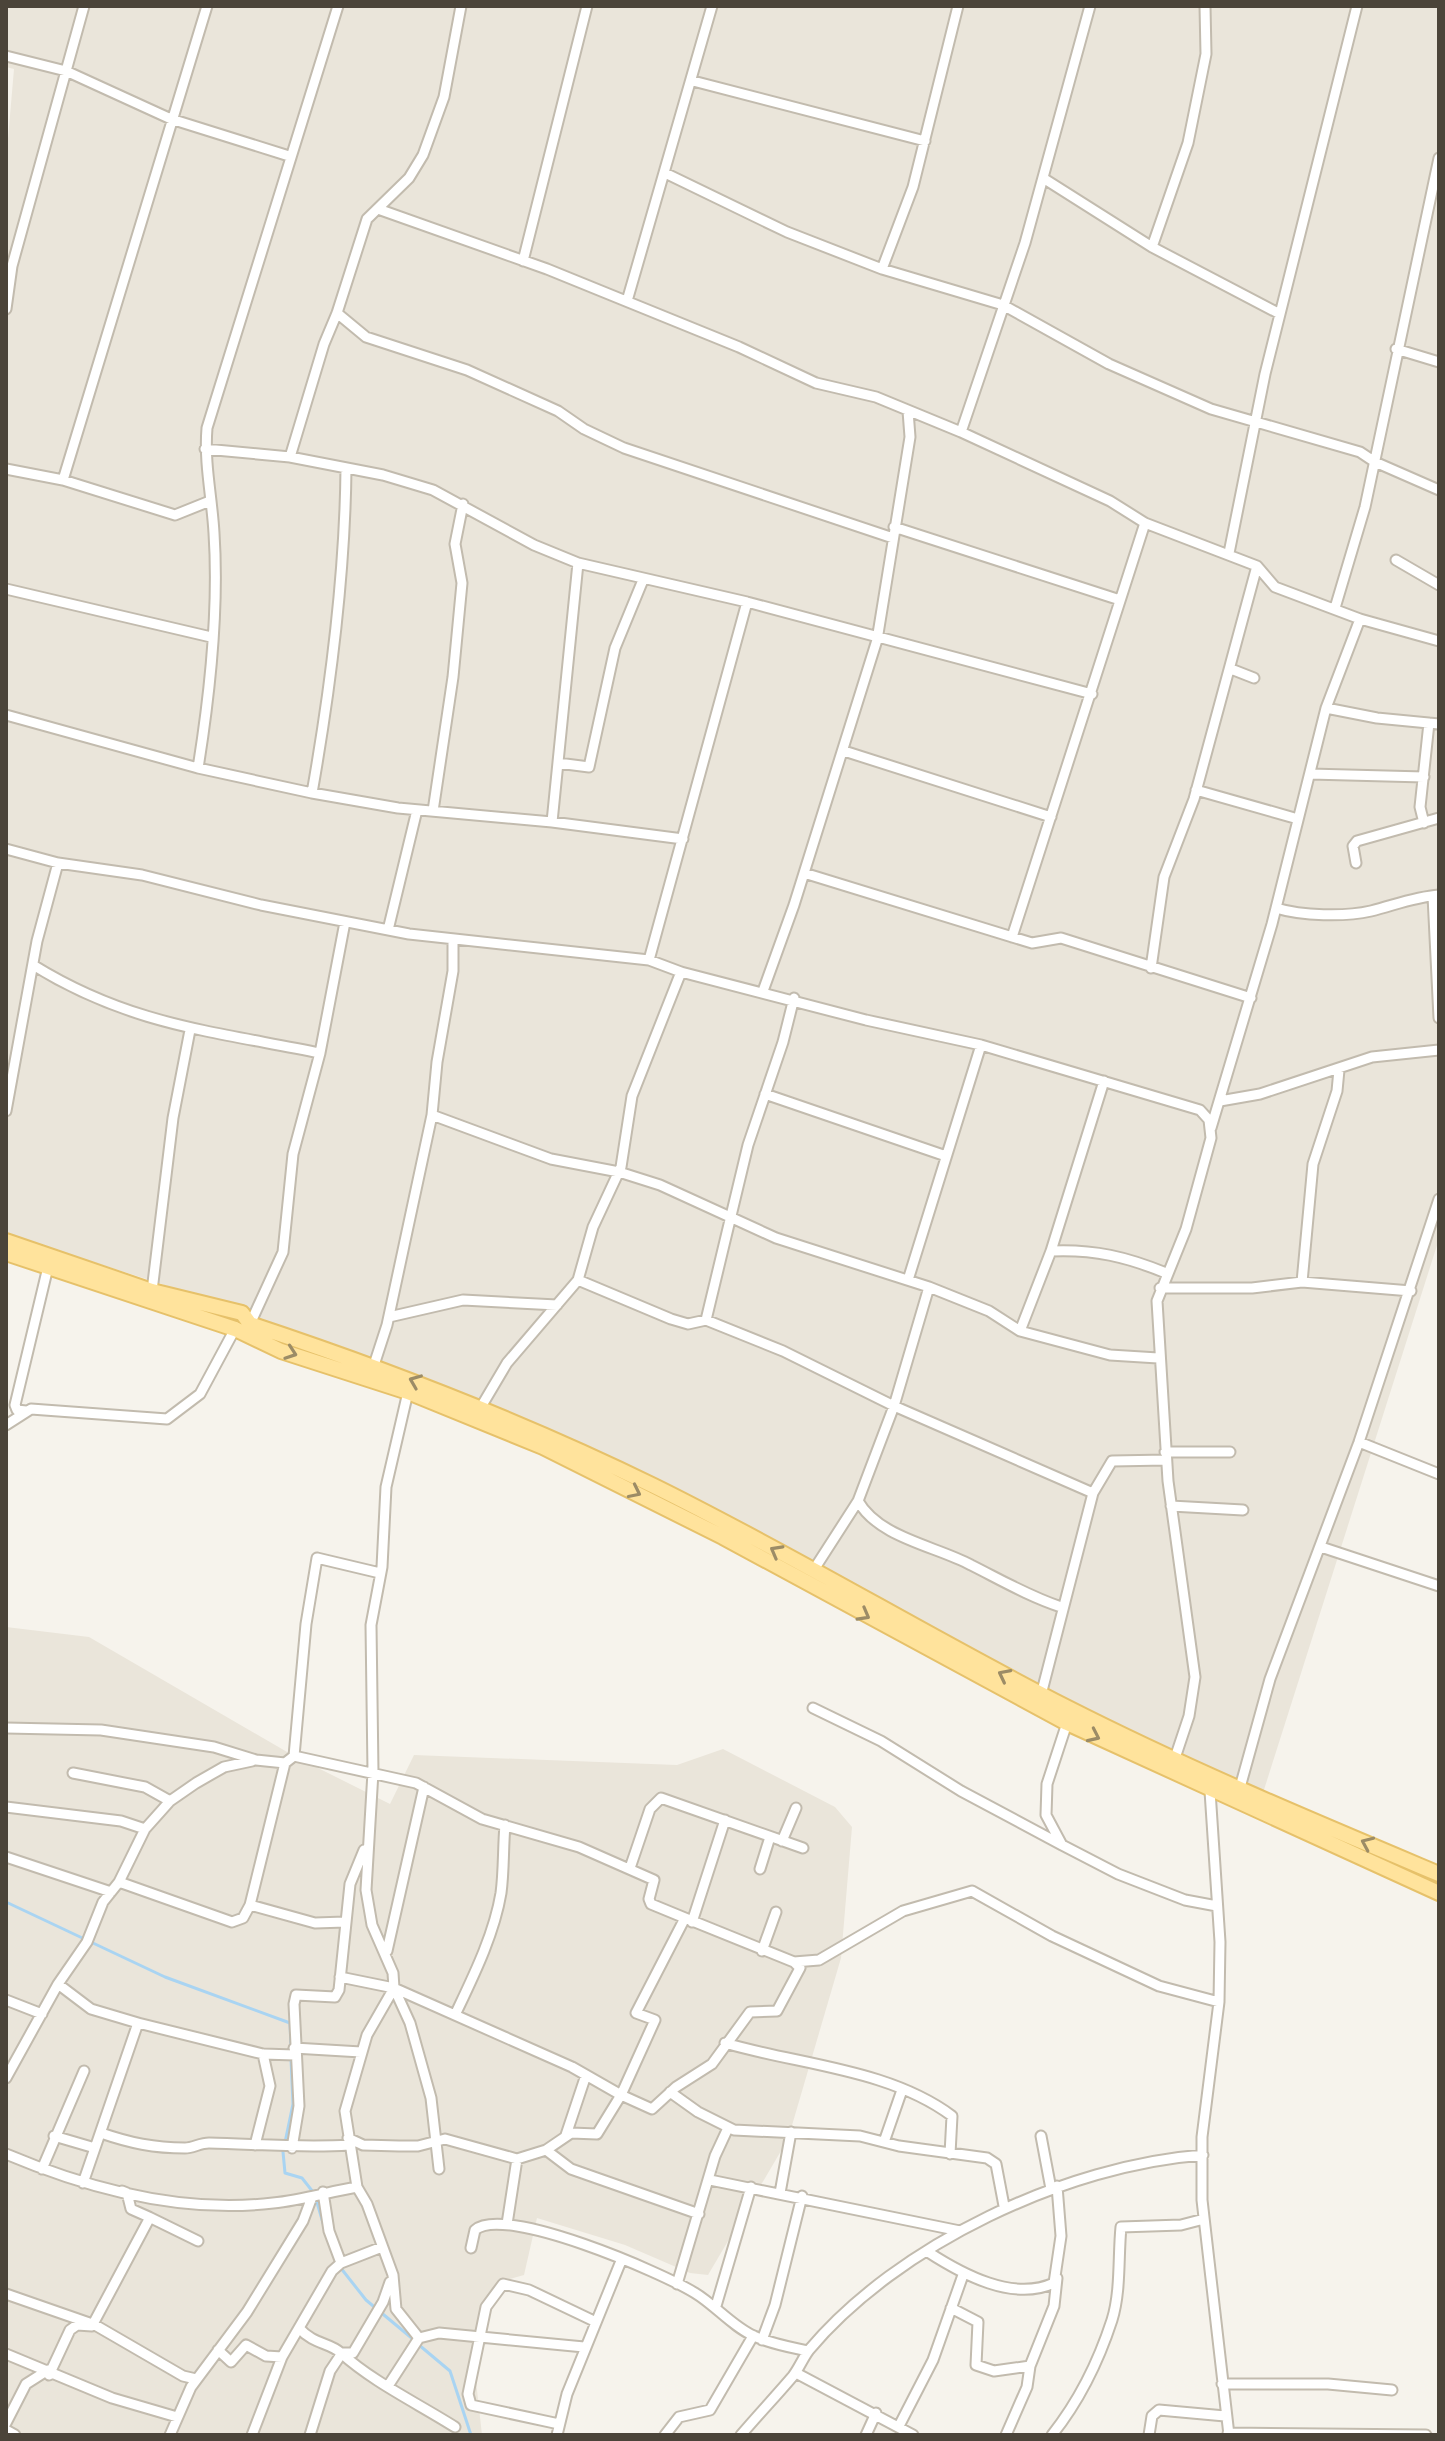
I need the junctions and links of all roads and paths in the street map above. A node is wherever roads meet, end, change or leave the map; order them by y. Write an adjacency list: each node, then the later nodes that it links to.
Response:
1 (84, 6): 12 (street)
2 (207, 6): 14 (street)
3 (338, 6): 16 (street)
4 (461, 6): 20 (street)
5 (587, 6): 22 (street)
6 (712, 6): 13 (street)
7 (958, 6): 15 (street)
8 (1090, 6): 19 (street)
9 (1205, 6): 21 (street)
10 (1357, 6): 28 (street)
11 (6, 56): 12 (street)
12 (66, 71): 14 (street); 26 (street)
13 (693, 81): 15 (street); 18 (street)
14 (171, 119): 16 (street); 39 (street)
15 (925, 141): 23 (street)
16 (289, 156): 34 (street)
17 (1439, 158): 29 (street)
18 (665, 173): 23 (street); 24 (street)
19 (1043, 178): 21 (street); 25 (street)
20 (378, 209): 22 (street); 27 (street)
21 (1152, 247): 28 (street)
22 (523, 261): 24 (street)
23 (882, 269): 25 (street)
24 (627, 301): 31 (street)
25 (1003, 305): 32 (street); 33 (street)
26 (6, 309)
27 (337, 313): 35 (street); 44 (street)
28 (1280, 314): 32 (street)
29 (1396, 349): 30 (street); 36 (street)
30 (1439, 362)
31 (908, 411): 33 (street); 44 (street)
32 (1254, 422): 36 (street); 45 (street)
33 (961, 432): 43 (street)
34 (205, 449): 35 (street); 41 (street)
35 (290, 457): 37 (street)
36 (1375, 462): 40 (street); 54 (street)
37 (346, 468): 42 (street); 71 (street)
38 (6, 469): 39 (street)
39 (63, 480): 41 (street)
40 (1439, 490)
41 (210, 501): 56 (street)
42 (463, 504): 47 (street); 73 (street)
43 (1145, 523): 45 (street); 52 (street)
44 (893, 532): 52 (street); 57 (street)
45 (1229, 553): 48 (street)
46 (1396, 560): 50 (street)
47 (578, 563): 49 (street); 66 (street)
48 (1257, 566): 54 (street); 59 (street)
49 (643, 580): 53 (street); 66 (street)
50 (1439, 585)
51 (6, 589): 56 (street)
52 (1120, 600): 61 (street)
53 (747, 602): 57 (street); 79 (street)
54 (1335, 608): 55 (street)
55 (1360, 619): 58 (street); 62 (street)
56 (211, 637): 67 (street)
57 (877, 640): 61 (street); 65 (street)
58 (1439, 641)
59 (1231, 669): 60 (street); 70 (street)
60 (1254, 678)
61 (1092, 694): 74 (street)
62 (1326, 708): 64 (street); 68 (street)
63 (6, 715): 67 (street)
64 (1434, 724): 69 (street)
65 (844, 751): 74 (street); 83 (street)
66 (558, 763): 77 (street)
67 (198, 768): 71 (street)
68 (1310, 774): 69 (street); 76 (street)
69 (1424, 777): 78 (street)
70 (1196, 790): 76 (street); 92 (street)
71 (312, 793): 72 (street)
72 (417, 810): 73 (street); 87 (street)
73 (433, 811): 77 (street)
74 (1051, 817): 88 (street)
75 (1439, 818): 78 (street)
76 (1298, 819): 85 (street)
77 (552, 822): 79 (street)
78 (1424, 823): 82 (street)
79 (683, 839): 90 (street)
80 (6, 849): 81 (street)
81 (58, 863): 86 (street); 91 (street)
82 (1356, 863)
83 (804, 873): 88 (street); 94 (street)
84 (1436, 896): 85 (street); 97 (street)
85 (1276, 908): 96 (street)
86 (345, 922): 87 (street); 101 (street)
87 (388, 930): 89 (street)
88 (1012, 937): 92 (street)
89 (453, 940): 90 (street); 107 (street)
90 (649, 960): 93 (street)
91 (33, 965): 98 (street); 106 (street)
92 (1151, 968): 96 (street)
93 (681, 972): 94 (street); 110 (street)
94 (763, 991): 95 (street)
95 (794, 998): 99 (street); 104 (street)
96 (1251, 998): 105 (street)
97 (1439, 1018)
98 (190, 1030): 101 (street); 123 (street)
99 (981, 1045): 103 (street); 109 (street)
100 (1439, 1050): 102 (street)
101 (320, 1053): 127 (street)
102 (1339, 1070): 105 (street); 120 (street)
103 (1104, 1081): 108 (street); 114 (street)
104 (765, 1094): 109 (street); 112 (street)
105 (1220, 1101): 108 (street)
106 (6, 1111)
107 (432, 1115): 110 (street); 126 (street)
108 (1211, 1128): 117 (street)
109 (946, 1156): 119 (street)
110 (619, 1172): 112 (street); 118 (street)
111 (1439, 1199): 124 (street)
112 (731, 1214): 119 (street); 128 (street)
113 (6, 1241): 123 (main road)
114 (1051, 1251): 117 (street); 130 (street)
115 (6, 1253): 116 (main road)
116 (48, 1267): 129 (main road); 134 (street)
117 (1166, 1273): 122 (street)
118 (578, 1280): 125 (street); 128 (street)
119 (908, 1280): 121 (street)
120 (1302, 1282): 122 (street); 124 (street)
121 (929, 1287): 130 (street); 135 (street)
122 (1160, 1288): 131 (street)
123 (152, 1291): 127 (main road)
124 (1411, 1291): 139 (street)
125 (557, 1305): 126 (street); 136 (street)
126 (389, 1317): 132 (street)
127 (246, 1319): 129 (street); 132 (main road)
128 (706, 1320): 135 (street)
129 (235, 1329): 133 (main road, one-way to 133); 137 (street)
130 (1020, 1331): 131 (street)
131 (1158, 1358): 141 (street)
132 (374, 1365): 136 (main road, one-way to 132)
133 (408, 1392): 149 (street); 154 (main road, one-way to 154)
134 (11, 1404): 137 (street)
135 (894, 1406): 143 (street); 144 (street)
136 (481, 1407): 148 (main road, one-way to 136)
137 (26, 1411): 138 (street)
138 (6, 1425)
139 (1359, 1442): 142 (street); 147 (street)
140 (1230, 1452): 141 (street)
141 (1166, 1456): 143 (street); 145 (street)
142 (1439, 1474)
143 (1093, 1493): 151 (street)
144 (858, 1501): 148 (street); 151 (street)
145 (1171, 1506): 146 (street); 158 (street)
146 (1243, 1510)
147 (1321, 1547): 150 (street); 164 (street)
148 (813, 1571): 152 (main road, one-way to 148)
149 (380, 1573): 156 (street); 160 (street)
150 (1439, 1586)
151 (1061, 1607): 152 (street)
152 (1041, 1695): 158 (main road)
153 (813, 1708): 174 (street)
154 (1067, 1723): 163 (main road, one-way to 163); 174 (street)
155 (6, 1728): 157 (street)
156 (294, 1756): 159 (street); 160 (street)
157 (256, 1760): 159 (street); 165 (street)
158 (1174, 1761): 164 (main road)
159 (285, 1763): 183 (street)
160 (373, 1772): 162 (street); 173 (street)
161 (73, 1773): 165 (street)
162 (424, 1787): 169 (street); 189 (street)
163 (1210, 1791): 182 (main road); 184 (street)
164 (1239, 1791): 179 (main road, one-way to 164)
165 (170, 1801): 170 (street)
166 (6, 1807): 170 (street)
167 (796, 1808): 172 (street)
168 (725, 1820): 171 (street); 177 (street); 186 (street)
169 (505, 1825): 177 (street); 197 (street)
170 (145, 1829): 180 (street)
171 (770, 1837): 172 (street); 178 (street)
172 (782, 1841): 175 (street)
173 (367, 1844): 187 (street); 189 (street)
174 (1062, 1845): 184 (street)
175 (803, 1848)
176 (6, 1857): 181 (street)
177 (630, 1868): 186 (street)
178 (760, 1869)
179 (1439, 1874)
180 (119, 1882): 181 (street); 183 (street)
181 (111, 1892): 192 (street)
182 (1439, 1893)
183 (250, 1905): 187 (street)
184 (1217, 1906): 195 (street)
185 (776, 1912): 188 (street)
186 (689, 1920): 188 (street); 208 (street)
187 (345, 1922): 191 (street)
188 (762, 1951): 190 (street)
189 (386, 1955): 193 (street)
190 (794, 1962): 195 (street); 199 (street)
191 (340, 1977): 193 (street); 201 (street)
192 (58, 1984): 196 (street); 198 (street)
193 (394, 1988): 197 (street); 200 (street); 215 (street)
194 (6, 2000): 196 (street)
195 (1219, 2002): 224 (street)
196 (42, 2014): 205 (street)
197 (455, 2015): 204 (street)
198 (138, 2023): 202 (street); 211 (street)
199 (725, 2043): 206 (street); 207 (street)
200 (361, 2052): 201 (street); 216 (street)
201 (291, 2053): 202 (street); 220 (street)
202 (263, 2054): 218 (street)
203 (84, 2071): 213 (street)
204 (586, 2075): 208 (street); 212 (street)
205 (6, 2078)
206 (902, 2090): 217 (street); 223 (street)
207 (670, 2092): 208 (street); 209 (street)
208 (621, 2095): 212 (street)
209 (728, 2128): 210 (street); 228 (street)
210 (791, 2132): 217 (street); 234 (street)
211 (101, 2133): 218 (street); 219 (street)
212 (566, 2135): 221 (street)
213 (54, 2136): 219 (street); 226 (street)
214 (1041, 2136): 232 (street)
215 (437, 2139): 216 (street); 225 (street); 227 (street)
216 (349, 2141): 220 (street); 230 (street)
217 (884, 2142): 223 (street)
218 (255, 2145): 220 (street)
219 (95, 2148): 229 (street)
220 (292, 2148)
221 (546, 2150): 225 (street); 238 (street)
222 (6, 2154): 226 (street)
223 (950, 2154): 237 (street)
224 (1203, 2155): 232 (street); 240 (street)
225 (517, 2159): 241 (street)
226 (42, 2169): 229 (street)
227 (439, 2169)
228 (710, 2180): 231 (street); 238 (street)
229 (83, 2183): 233 (street)
230 (357, 2187): 235 (street); 244 (street)
231 (751, 2187): 234 (street); 254 (street)
232 (1054, 2188): 237 (street); 251 (street)
233 (122, 2191): 235 (street); 239 (street)
234 (780, 2193): 236 (street)
235 (318, 2195): 248 (street); 263 (street)
236 (802, 2196): 242 (street); 260 (street)
237 (1004, 2206): 242 (street)
238 (699, 2214): 252 (street)
239 (149, 2217): 243 (street); 257 (street)
240 (1204, 2219): 272 (street); 294 (street)
241 (507, 2224): 245 (street); 247 (street)
242 (960, 2231): 246 (street)
243 (198, 2241)
244 (382, 2247): 248 (street); 249 (street)
245 (471, 2248)
246 (928, 2252): 250 (street); 264 (street)
247 (621, 2261): 252 (street); 256 (street)
248 (341, 2263): 258 (street)
249 (393, 2275): 261 (street); 265 (street)
250 (963, 2275): 251 (street); 255 (street)
251 (1057, 2278): 268 (street)
252 (677, 2284): 254 (street)
253 (6, 2294): 257 (street)
254 (716, 2306): 260 (street)
255 (951, 2308): 268 (street); 280 (street)
256 (594, 2321): 259 (street); 262 (street)
257 (92, 2326): 269 (street); 271 (street)
258 (299, 2328): 265 (street); 267 (street)
259 (479, 2334): 261 (street); 262 (street); 279 (street)
260 (758, 2338): 264 (street); 289 (street)
261 (417, 2342): 273 (street)
262 (584, 2347): 279 (street)
263 (218, 2350): 267 (street); 271 (street)
264 (808, 2351): 270 (street)
265 (342, 2353): 273 (street); 287 (street)
266 (6, 2354): 269 (street)
267 (282, 2357): 286 (street)
268 (1030, 2366): 293 (street)
269 (49, 2372): 277 (street); 278 (street)
270 (796, 2373): 275 (street); 290 (street)
271 (196, 2379): 277 (street)
272 (1222, 2384): 274 (street); 276 (street)
273 (388, 2386): 281 (street)
274 (1392, 2390)
275 (876, 2413): 280 (street); 291 (street)
276 (1225, 2416): 283 (street); 295 (street)
277 (177, 2417): 285 (street)
278 (6, 2423)
279 (559, 2424): 288 (street)
280 (899, 2426): 292 (street)
281 (455, 2427)
282 (6, 2430): 284 (street)
283 (1228, 2434): 296 (street)
284 (15, 2435)
285 (170, 2435)
286 (252, 2435)
287 (310, 2435)
288 (557, 2435)
289 (665, 2435)
290 (741, 2435)
291 (866, 2435)
292 (913, 2435)
293 (1006, 2435)
294 (1052, 2435)
295 (1149, 2435)
296 (1426, 2435)

